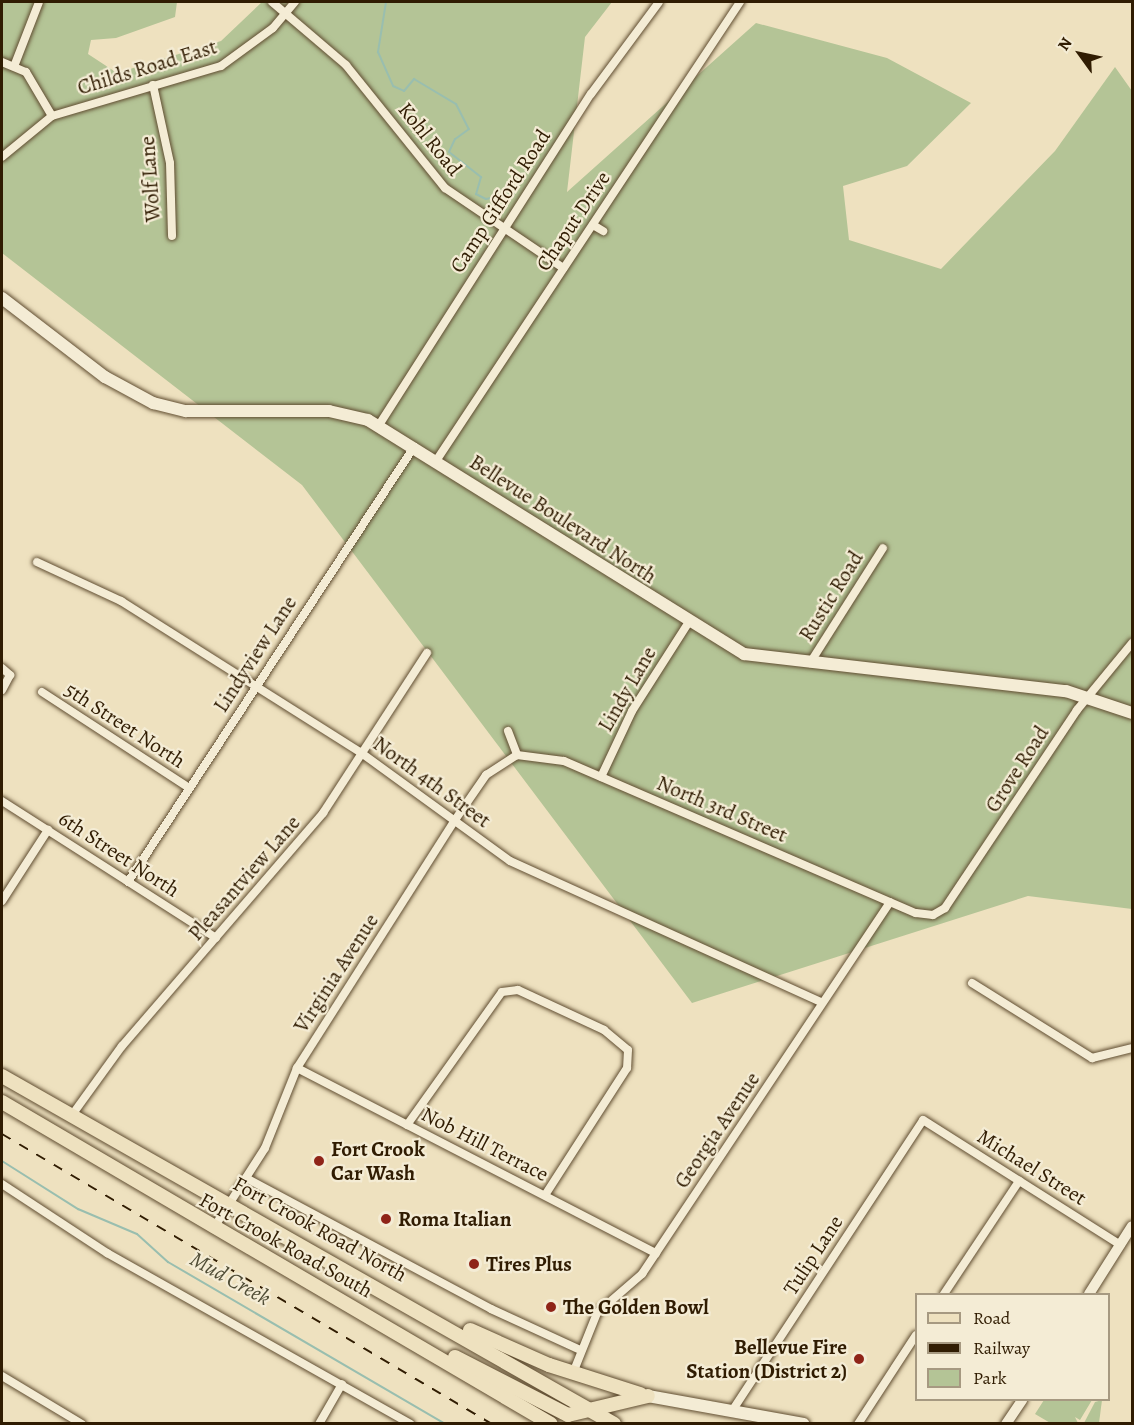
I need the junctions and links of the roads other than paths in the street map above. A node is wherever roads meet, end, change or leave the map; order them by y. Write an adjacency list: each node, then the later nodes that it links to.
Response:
1 (39, 2): 8 (street)
2 (272, 2): 6 (street, Kohl Road)
3 (295, 2): 6 (street, Childs Road East)
4 (659, 2): 13 (street, Camp Gifford Road)
5 (740, 2): 12 (street, Chaput Drive)
6 (287, 14): 9 (street, Childs Road East); 13 (street, Kohl Road)
7 (2, 62): 8 (street)
8 (15, 64): 10 (street)
9 (153, 85): 10 (street, Childs Road East); 15 (street, Wolf Lane)
10 (52, 116): 11 (street, Childs Road East)
11 (2, 157)
12 (594, 225): 14 (street); 16 (street, Chaput Drive)
13 (504, 229): 16 (street, Kohl Road); 18 (street, Camp Gifford Road)
14 (603, 231)
15 (171, 236)
16 (563, 268): 20 (street, Chaput Drive)
17 (2, 298): 18 (main road, Bellevue Boulevard North)
18 (379, 425): 19 (main road, Bellevue Boulevard North)
19 (414, 447): 20 (main road, Bellevue Boulevard North); 28 (street, Lindyview Lane)
20 (436, 461): 23 (main road, Bellevue Boulevard North)
21 (883, 548): 26 (street, Rustic Road)
22 (37, 562): 28 (street, North 4th Street)
23 (689, 622): 26 (main road, Bellevue Boulevard North); 36 (street, Lindy Lane)
24 (1132, 643): 31 (street, Grove Road)
25 (427, 653): 34 (street, Pleasantview Lane)
26 (810, 663): 31 (main road, Bellevue Boulevard North)
27 (2, 668): 29 (street)
28 (255, 687): 34 (street, North 4th Street); 37 (street, Lindyview Lane)
29 (2, 690)
30 (42, 692): 37 (street, 5th Street North)
31 (1090, 696): 32 (main road, Bellevue Boulevard North); 44 (street, Grove Road)
32 (1132, 713)
33 (508, 731): 35 (street)
34 (360, 752): 39 (street, North 4th Street); 45 (street, Pleasantview Lane)
35 (517, 755): 36 (street, North 3rd Street); 39 (street, Virginia Avenue)
36 (601, 777): 43 (street, North 3rd Street)
37 (189, 788): 41 (street, Lindyview Lane)
38 (2, 801): 40 (street, 6th Street North)
39 (455, 820): 47 (street, North 4th Street); 49 (street, Virginia Avenue)
40 (48, 830): 41 (street, 6th Street North); 42 (street)
41 (128, 882): 45 (street, 6th Street North)
42 (2, 901)
43 (890, 902): 44 (street, North 3rd Street); 47 (street, Georgia Avenue)
44 (933, 915)
45 (216, 938): 52 (street, Pleasantview Lane)
46 (972, 983): 48 (street)
47 (821, 1002): 63 (street, Georgia Avenue)
48 (1132, 1048)
49 (297, 1068): 54 (street, Nob Hill Terrace); 55 (street, Virginia Avenue)
50 (2, 1076): 52 (main road, Fort Crook Road North)
51 (2, 1102): 61 (main road, Fort Crook Road South)
52 (72, 1115): 59 (main road, Fort Crook Road North)
53 (923, 1120): 56 (street, Michael Street); 76 (street, Tulip Lane)
54 (407, 1125): 58 (street, Nob Hill Terrace); 58 (street)
55 (246, 1178): 59 (street, Virginia Avenue); 69 (street)
56 (1019, 1181): 62 (street, Michael Street); 64 (street)
57 (2, 1184): 72 (street)
58 (545, 1195): 63 (street, Nob Hill Terrace)
59 (229, 1203): 61 (street, Virginia Avenue); 66 (main road, Fort Crook Road North)
60 (1132, 1226): 62 (street)
61 (213, 1229): 68 (main road, Fort Crook Road South)
62 (1121, 1245): 65 (street)
63 (656, 1253): 69 (street, Georgia Avenue)
64 (945, 1293)
65 (1090, 1293)
66 (412, 1305): 70 (main road); 75 (main road, Fort Crook Road North)
67 (915, 1337): 83 (street)
68 (409, 1338): 75 (main road); 80 (main road, Fort Crook Road South)
69 (580, 1350): 70 (street, Georgia Avenue)
70 (573, 1373): 73 (main road)
71 (2, 1376): 77 (street)
72 (342, 1384): 78 (street); 79 (street)
73 (648, 1396): 75 (main road); 76 (main road)
74 (1021, 1401): 84 (street)
75 (592, 1411): 81 (main road, Fort Crook Road North)
76 (732, 1411): 82 (main road)
77 (82, 1424)
78 (319, 1424)
79 (410, 1424)
80 (551, 1424)
81 (614, 1424)
82 (804, 1424)
83 (858, 1424)
84 (1006, 1424)

